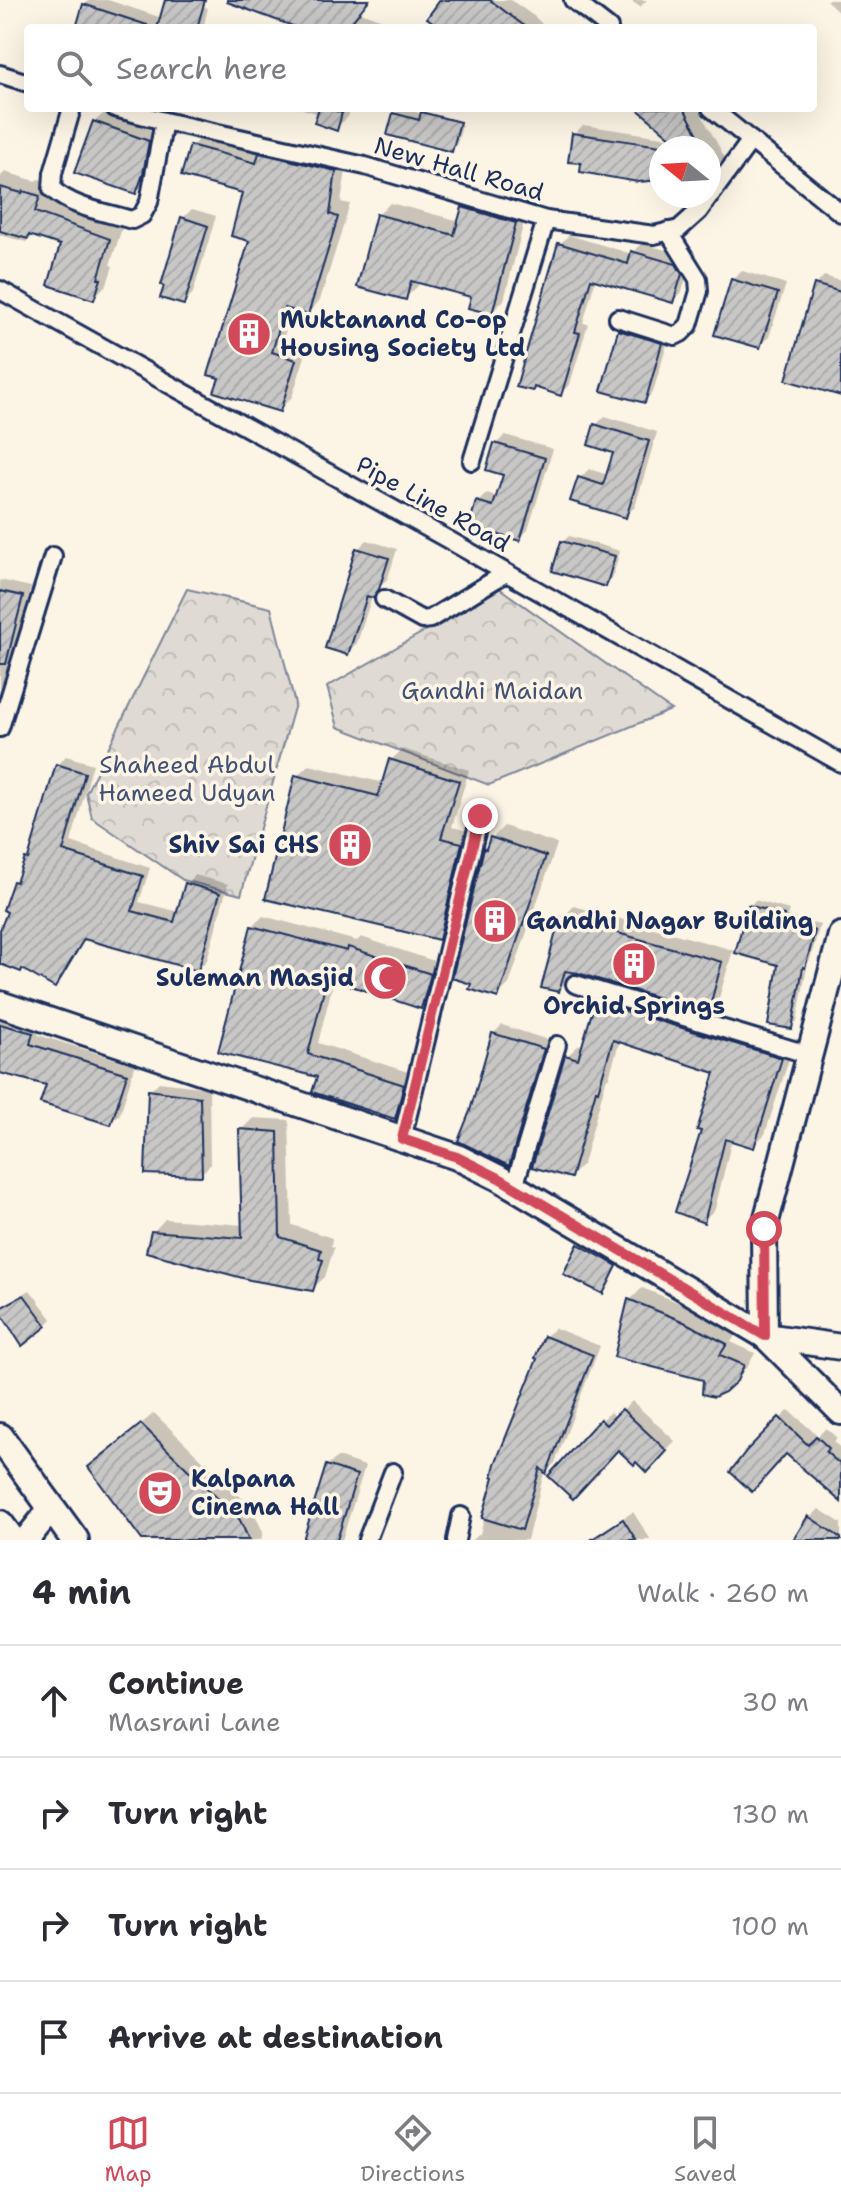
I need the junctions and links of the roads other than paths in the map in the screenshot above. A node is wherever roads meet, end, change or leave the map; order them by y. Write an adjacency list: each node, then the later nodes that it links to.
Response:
1 (573, 0): 2 (street)
2 (604, 24)
3 (0, 74): 4 (street)
4 (24, 82)
5 (71, 112): 8 (street)
6 (130, 112): 8 (street, New Hall Road)
7 (716, 112): 9 (street)
8 (164, 121): 11 (street, New Hall Road)
9 (751, 140): 10 (street); 12 (street)
10 (841, 213)
11 (546, 220): 12 (street, New Hall Road); 15 (street)
12 (668, 231): 14 (street)
13 (0, 290): 17 (street, Pipe Line Road)
14 (618, 318)
15 (472, 461)
16 (53, 556): 19 (street)
17 (506, 573): 18 (street); 20 (street, Pipe Line Road)
18 (384, 599)
19 (0, 728)
20 (841, 763)
21 (480, 816): 27 (street)
22 (841, 935): 26 (street)
23 (575, 984): 26 (street)
24 (0, 1004): 27 (street)
25 (557, 1045): 28 (street)
26 (810, 1055): 29 (street)
27 (402, 1139): 28 (street)
28 (514, 1187): 29 (street)
29 (765, 1336): 30 (street); 31 (street)
30 (841, 1347)
31 (841, 1412)
32 (0, 1437): 34 (main road)
33 (393, 1472): 40 (street)
34 (52, 1508): 38 (street); 39 (main road)
35 (461, 1516): 41 (street)
36 (0, 1524): 37 (main road)
37 (12, 1540)
38 (26, 1540)
39 (75, 1540)
40 (367, 1540)
41 (456, 1540)

